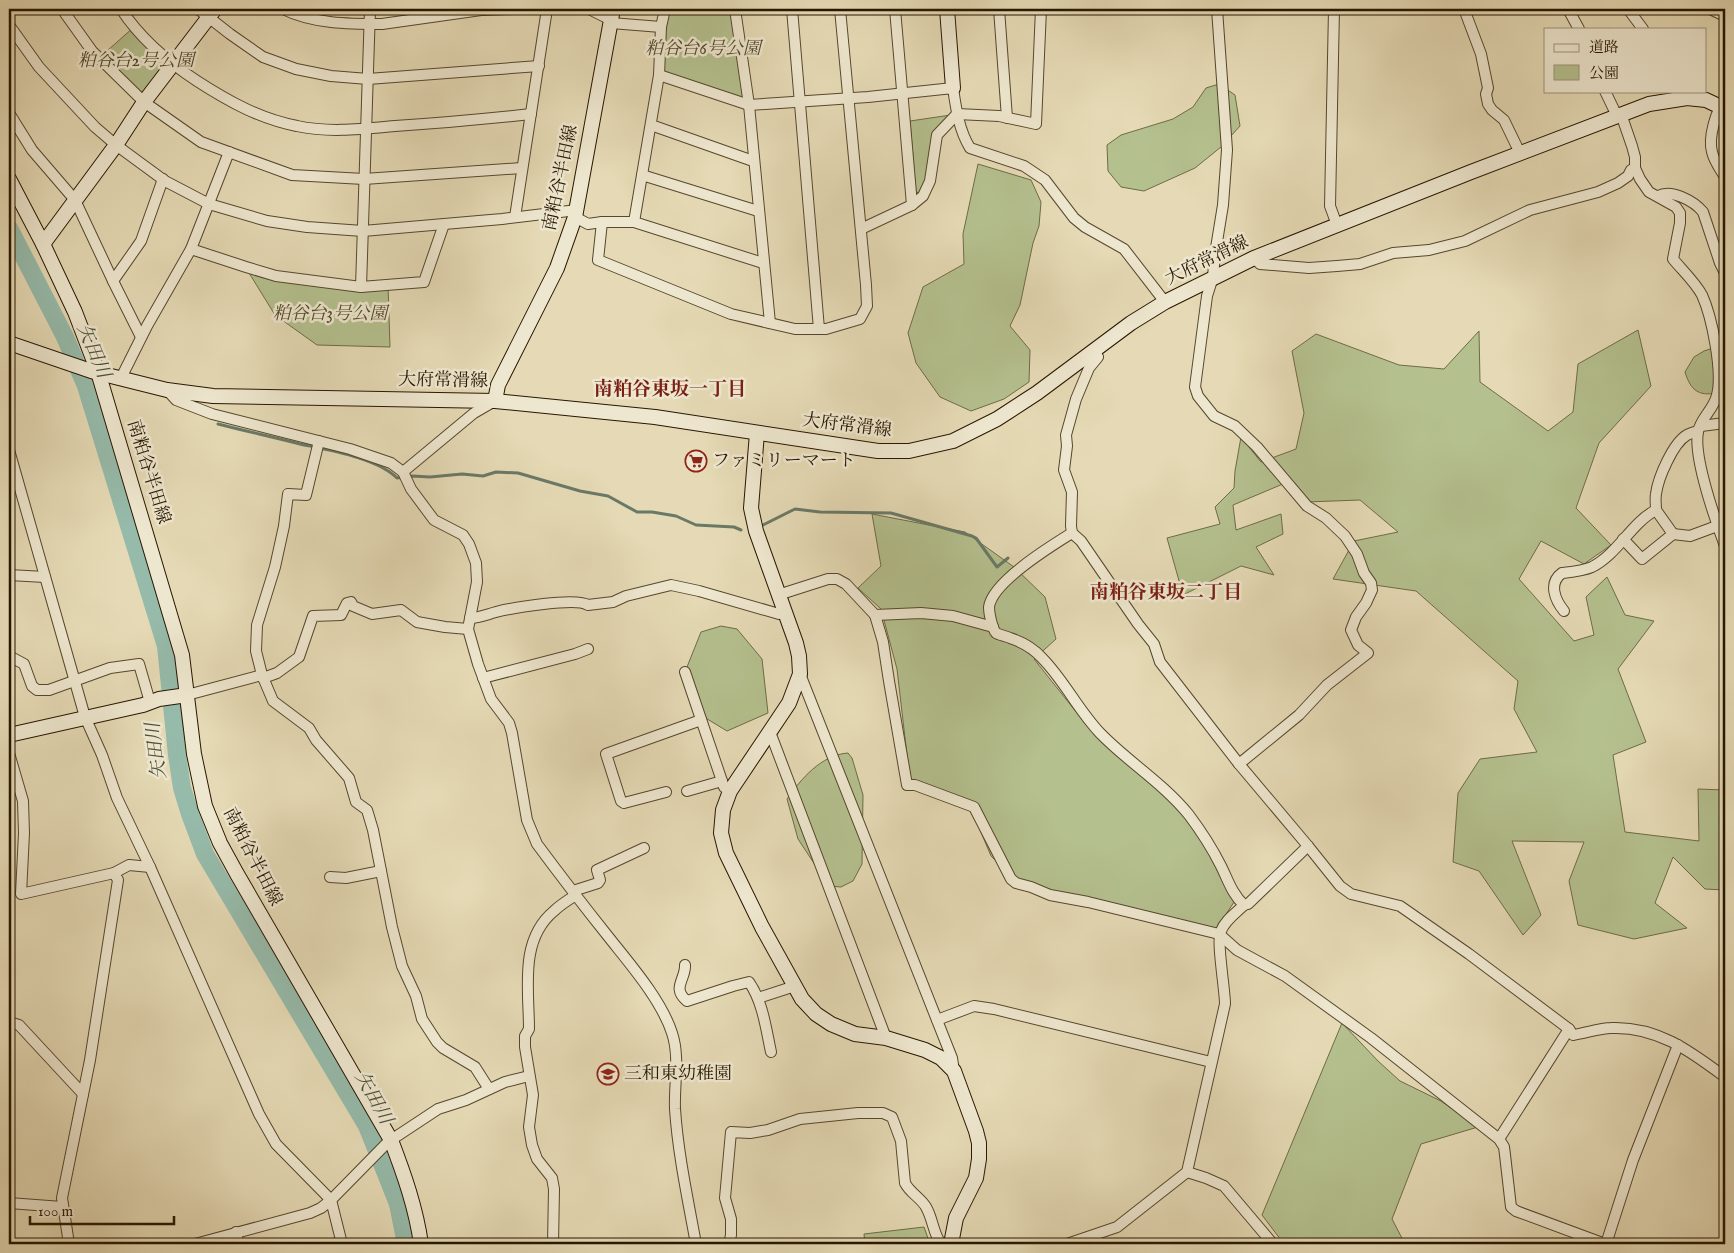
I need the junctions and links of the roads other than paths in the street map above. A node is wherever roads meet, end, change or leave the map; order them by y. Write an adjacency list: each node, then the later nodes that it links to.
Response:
1 (62, 9): 41 (street)
2 (121, 9): 31 (street)
3 (283, 9): 26 (street)
4 (370, 9): 26 (street)
5 (481, 9): 6 (street); 26 (street)
6 (512, 9)
7 (547, 9): 32 (street)
8 (589, 9): 25 (street)
9 (665, 9): 28 (street)
10 (736, 9): 42 (street)
11 (792, 9): 40 (street)
12 (840, 9): 39 (street)
13 (895, 9): 37 (street)
14 (947, 9): 35 (main road)
15 (999, 9): 48 (street)
16 (1041, 9): 48 (street)
17 (1218, 9): 81 (street)
18 (1334, 9): 72 (street)
19 (1464, 9): 53 (street)
20 (1568, 9): 29 (street)
21 (1628, 9): 30 (street)
22 (1710, 9): 24 (street)
23 (207, 11): 31 (main road); 34 (street)
24 (1725, 16)
25 (612, 17): 28 (street); 67 (main road, 南粕谷半田線)
26 (370, 24): 34 (street)
27 (9, 25): 51 (street)
28 (661, 27): 33 (street)
29 (1578, 28)
30 (1642, 28)
31 (172, 64): 41 (main road); 50 (street)
32 (539, 66): 34 (street); 45 (street)
33 (659, 75): 42 (street); 49 (street)
34 (368, 79): 50 (street)
35 (953, 88): 37 (street); 46 (street)
36 (1606, 92): 47 (street)
37 (902, 94): 39 (street); 65 (street)
38 (1686, 94): 43 (main road, 大府常滑線); 47 (main road, 大府常滑線)
39 (850, 98): 40 (street); 73 (street)
40 (800, 101): 42 (street); 86 (street)
41 (144, 102): 51 (main road); 52 (street)
42 (748, 105): 54 (street)
43 (1724, 105): 58 (street)
44 (9, 113): 63 (street)
45 (531, 114): 50 (street); 55 (street)
46 (957, 114): 48 (street); 65 (street); 84 (street)
47 (1619, 115): 53 (main road, 大府常滑線); 56 (street)
48 (1007, 118)
49 (652, 125): 54 (street); 57 (street)
50 (366, 128): 60 (street)
51 (116, 145): 59 (street); 63 (main road)
52 (229, 152): 60 (street); 64 (street)
53 (1520, 153): 72 (main road, 大府常滑線)
54 (753, 161): 66 (street)
55 (522, 168): 60 (street); 68 (street)
56 (1635, 168): 62 (street); 78 (street)
57 (642, 175): 66 (street); 70 (street)
58 (1725, 177)
59 (163, 179): 64 (street); 82 (street)
60 (364, 179): 74 (street)
61 (9, 180): 75 (main road, 南粕谷半田線)
62 (1658, 196): 76 (street); 97 (street)
63 (75, 200): 75 (main road); 82 (street)
64 (210, 204): 74 (street); 77 (street)
65 (912, 205): 73 (street)
66 (758, 211): 79 (street)
67 (576, 214): 68 (street); 69 (street); 94 (main road, 南粕谷半田線)
68 (515, 217): 71 (street)
69 (602, 222): 70 (street); 85 (street)
70 (634, 222): 79 (street)
71 (444, 224): 74 (street); 83 (street)
72 (1337, 225): 78 (main road, 大府常滑線)
73 (862, 229): 86 (street)
74 (363, 231): 83 (street)
75 (43, 244): 90 (main road, 南粕谷半田線)
76 (1720, 247): 80 (street)
77 (191, 249): 83 (street); 87 (street)
78 (1254, 258): 81 (main road, 大府常滑線)
79 (763, 263): 85 (street)
80 (1725, 273)
81 (1214, 277): 84 (main road, 大府常滑線); 131 (street)
82 (113, 281): 87 (street)
83 (361, 288)
84 (1166, 302): 89 (main road, 大府常滑線)
85 (770, 323): 86 (street)
86 (819, 329)
87 (141, 338): 91 (street)
88 (9, 343): 90 (main road, 大府常滑線)
89 (1094, 350): 98 (main road, 大府常滑線); 104 (street)
90 (95, 372): 91 (main road, 大府常滑線); 124 (main road, 南粕谷半田線)
91 (121, 378): 92 (main road, 大府常滑線)
92 (167, 390): 93 (main road, 大府常滑線); 95 (street)
93 (213, 396): 94 (main road, 大府常滑線); 95 (street)
94 (495, 401): 98 (main road, 大府常滑線); 101 (street)
95 (212, 414): 99 (street)
96 (1725, 423): 97 (street)
97 (1699, 428): 102 (street); 103 (street)
98 (757, 432): 110 (main road)
99 (319, 442): 101 (street); 121 (street)
100 (9, 450): 109 (street)
101 (404, 472): 114 (street)
102 (1656, 510): 105 (street); 106 (street)
103 (1717, 526): 105 (street); 107 (street)
104 (1072, 533): 115 (street); 131 (street)
105 (1673, 534): 106 (street)
106 (1623, 540): 111 (street)
107 (1725, 546)
108 (9, 575): 109 (street)
109 (45, 577): 123 (street)
110 (778, 595): 113 (street); 120 (main road)
111 (1564, 611)
112 (779, 614): 114 (street)
113 (876, 615): 115 (street); 143 (street)
114 (470, 618): 116 (street)
115 (993, 627): 142 (street)
116 (468, 629): 121 (street); 122 (street)
117 (588, 649): 122 (street)
118 (9, 656): 123 (street)
119 (685, 672): 127 (street)
120 (800, 674): 128 (main road); 147 (street)
121 (263, 677): 124 (street); 138 (street)
122 (483, 678): 141 (street)
123 (74, 681): 125 (street); 126 (street)
124 (186, 695): 125 (main road); 160 (main road, 南粕谷半田線)
125 (155, 701): 126 (main road)
126 (85, 718): 129 (main road); 137 (street)
127 (701, 720): 132 (street); 134 (street)
128 (770, 732): 132 (main road); 150 (street)
129 (9, 735)
130 (9, 753): 139 (street)
131 (1240, 764): 135 (street)
132 (726, 786): 133 (street); 145 (main road)
133 (687, 791)
134 (666, 792)
135 (1308, 846): 142 (street); 149 (street)
136 (644, 848): 141 (street)
137 (150, 866): 139 (street); 162 (street)
138 (381, 871): 140 (street); 157 (street)
139 (114, 873): 158 (street)
140 (330, 877)
141 (574, 893): 155 (street); 172 (street)
142 (1244, 905): 143 (street)
143 (1219, 934): 153 (street); 159 (street)
144 (685, 965): 146 (street)
145 (795, 986): 146 (street); 150 (main road)
146 (758, 998): 152 (street)
147 (937, 1020): 153 (street); 154 (street)
148 (9, 1022): 158 (street)
149 (1569, 1029): 151 (street); 159 (street)
150 (886, 1038): 154 (main road)
151 (1678, 1045): 156 (street); 178 (street)
152 (771, 1052)
153 (1212, 1062): 161 (street)
154 (954, 1071): 175 (main road)
155 (529, 1076): 157 (street); 171 (street)
156 (1725, 1077)
157 (489, 1088): 160 (street)
158 (83, 1094): 164 (street)
159 (1499, 1139): 178 (street)
160 (389, 1141): 162 (street); 170 (main road, 南粕谷半田線)
161 (1187, 1172): 176 (street); 177 (street)
162 (331, 1200): 165 (street); 169 (street)
163 (9, 1203): 164 (street)
164 (62, 1206): 166 (street)
165 (236, 1232): 167 (street); 168 (street)
166 (69, 1244)
167 (196, 1244)
168 (238, 1244)
169 (342, 1244)
170 (421, 1244)
171 (554, 1244)
172 (696, 1244)
173 (729, 1244): 174 (street)
174 (942, 1244)
175 (951, 1244)
176 (1067, 1244)
177 (1273, 1244)
178 (1606, 1244)

